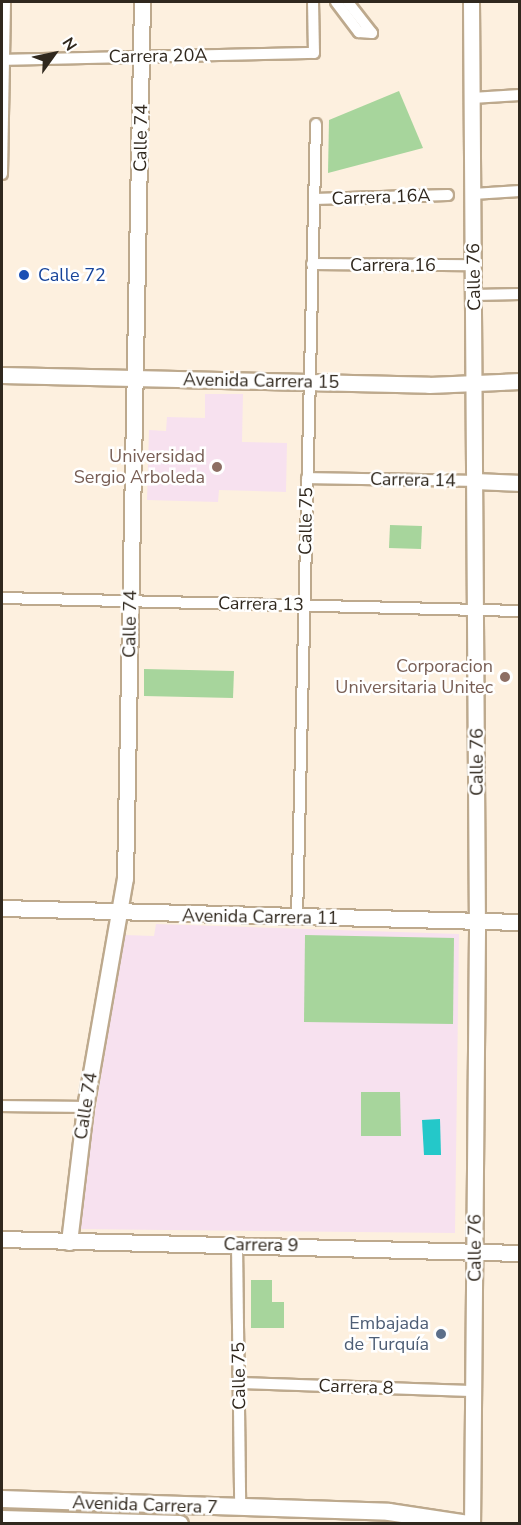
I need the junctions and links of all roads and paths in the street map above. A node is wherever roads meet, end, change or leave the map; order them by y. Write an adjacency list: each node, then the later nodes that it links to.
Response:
1 (5, 2): 8 (street)
2 (142, 2): 7 (main road, Calle 74)
3 (313, 2): 7 (street, Carrera 20A)
4 (336, 2): 5 (street)
5 (348, 2)
6 (471, 2): 10 (main road, Calle 76)
7 (142, 56): 8 (street, Carrera 20A); 22 (main road, Calle 74)
8 (3, 59): 12 (street)
9 (519, 95): 10 (street)
10 (472, 98): 14 (main road, Calle 76)
11 (316, 124): 16 (street, Calle 75)
12 (2, 174)
13 (519, 191): 14 (street)
14 (473, 194): 18 (main road, Calle 76)
15 (448, 195): 16 (street, Carrera 16A)
16 (314, 199): 17 (street, Calle 75)
17 (312, 264): 18 (street, Carrera 16); 24 (street, Calle 75)
18 (474, 265): 20 (main road, Calle 76)
19 (519, 294): 20 (street)
20 (474, 295): 25 (main road, Calle 76)
21 (2, 375): 22 (main road, Avenida Carrera 15)
22 (136, 378): 24 (main road, Avenida Carrera 15); 30 (main road, Calle 74)
23 (519, 381): 25 (main road, Avenida Carrera 15)
24 (310, 382): 25 (main road, Avenida Carrera 15); 26 (street, Calle 75)
25 (475, 384): 27 (main road, Calle 76)
26 (307, 478): 27 (street, Carrera 14); 31 (street, Calle 75)
27 (476, 481): 28 (main road, Carrera 14); 33 (main road, Calle 76)
28 (519, 483)
29 (2, 598): 30 (street, Carrera 13)
30 (131, 602): 31 (street, Carrera 13); 35 (main road, Calle 74)
31 (304, 605): 33 (street, Carrera 13); 36 (street, Calle 75)
32 (519, 611): 33 (street, Carrera 13)
33 (477, 612): 37 (main road, Calle 76)
34 (2, 908): 35 (main road, Avenida Carrera 11)
35 (120, 913): 36 (main road, Avenida Carrera 11); 40 (main road, Calle 74)
36 (297, 918): 37 (main road, Avenida Carrera 11)
37 (477, 921): 38 (main road, Avenida Carrera 11); 44 (main road, Calle 76)
38 (519, 922)
39 (2, 1106): 40 (street)
40 (85, 1107): 42 (main road, Calle 74)
41 (2, 1239): 42 (main road, Carrera 9)
42 (69, 1242): 43 (main road, Carrera 9)
43 (237, 1244): 44 (main road, Carrera 9); 46 (street, Calle 75)
44 (475, 1250): 45 (main road, Carrera 9); 47 (main road, Calle 76)
45 (519, 1253)
46 (239, 1383): 47 (street, Carrera 8); 49 (street, Calle 75)
47 (473, 1390): 54 (main road, Calle 76)
48 (2, 1500): 49 (main road, Avenida Carrera 7)
49 (240, 1508): 54 (main road, Avenida Carrera 7)
50 (2, 1519): 51 (main road, Avenida Carrera 7)
51 (96, 1522): 52 (main road, Avenida Carrera 7)
52 (154, 1523): 53 (main road, Avenida Carrera 7)
53 (180, 1524)
54 (470, 1524)

